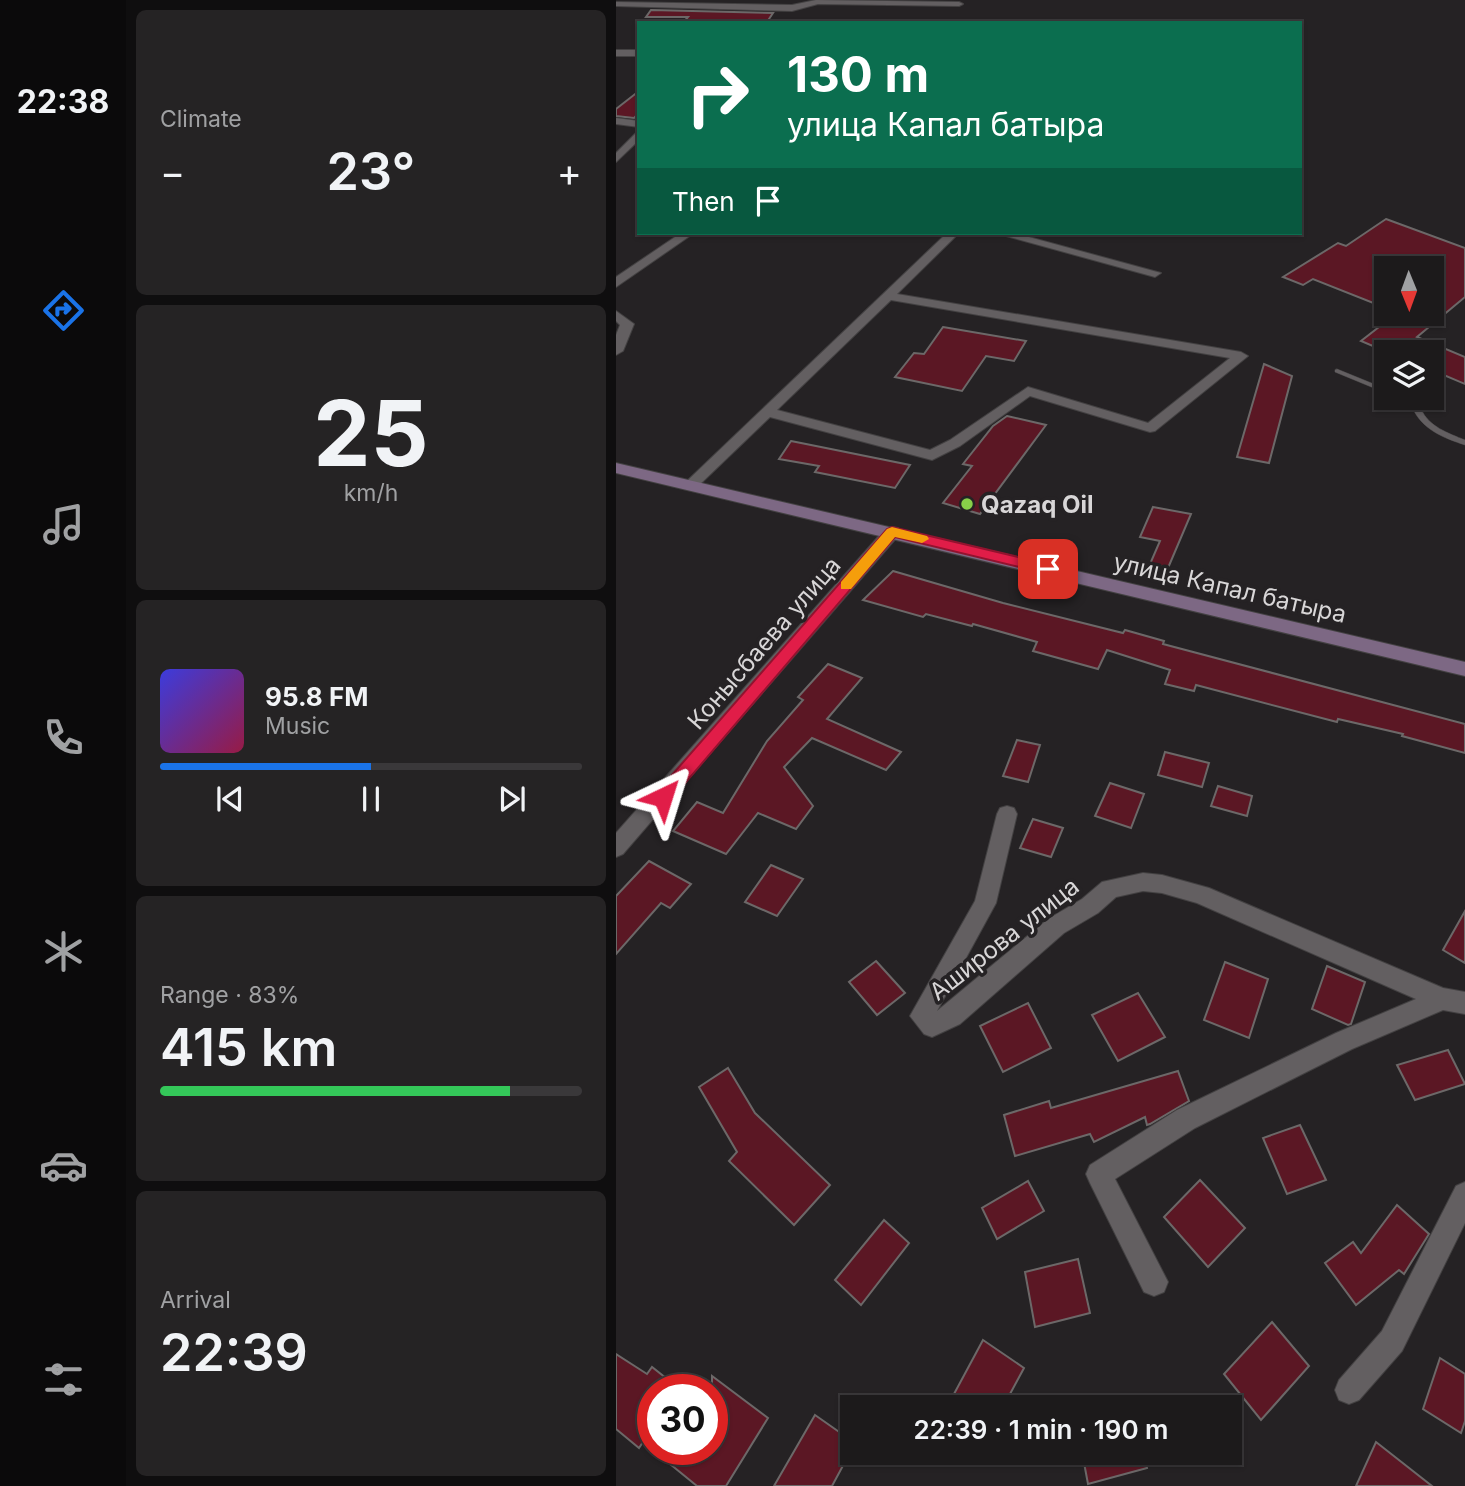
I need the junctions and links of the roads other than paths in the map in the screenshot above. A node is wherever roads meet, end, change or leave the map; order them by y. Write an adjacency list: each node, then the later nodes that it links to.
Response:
1 (616, 4): 2 (street)
2 (959, 6)
3 (616, 52): 4 (street)
4 (637, 53)
5 (616, 121): 6 (street)
6 (637, 124)
7 (637, 135): 8 (street)
8 (616, 159)
9 (685, 235): 13 (street)
10 (951, 235): 14 (street)
11 (1008, 235): 12 (street)
12 (1155, 273)
13 (616, 283)
14 (889, 296): 20 (street); 20 (street)
15 (616, 315): 16 (street)
16 (616, 351)
17 (1337, 371): 18 (lane)
18 (1374, 386)
19 (1419, 410): 21 (lane)
20 (768, 412): 23 (street)
21 (1465, 443)
22 (616, 468): 23 (main road, улица Капал батыра)
23 (691, 485): 24 (main road, улица Капал батыра)
24 (892, 532): 25 (main road, улица Капал батыра); 27 (street, Конысбаева улица)
25 (1465, 669)
26 (1007, 814): 28 (street, Аширова улица)
27 (616, 848)
28 (1453, 1001): 30 (street)
29 (1465, 1195): 31 (street)
30 (1154, 1282)
31 (1349, 1390)

